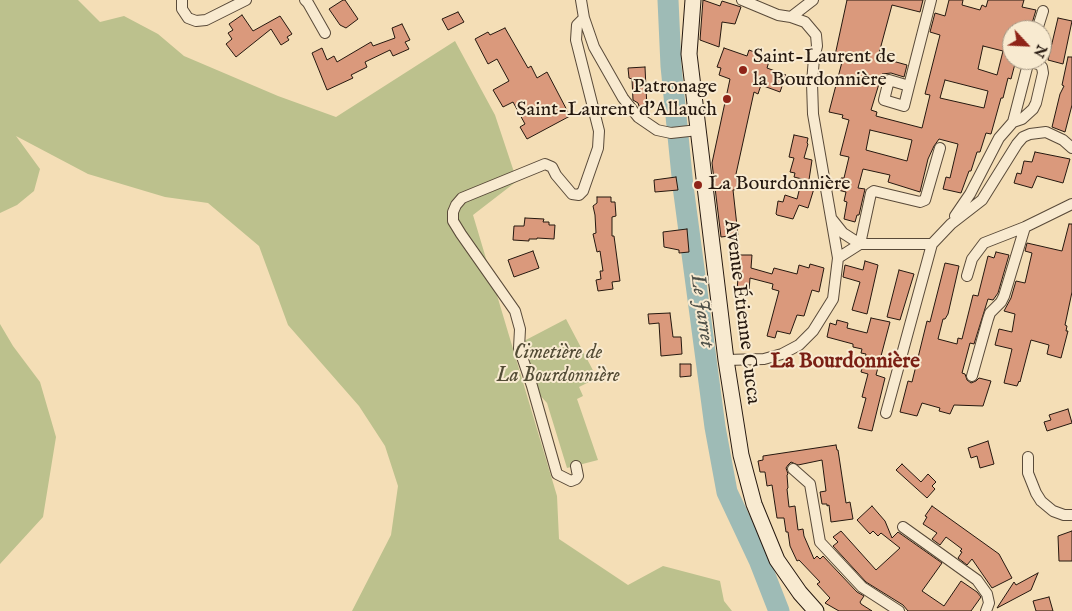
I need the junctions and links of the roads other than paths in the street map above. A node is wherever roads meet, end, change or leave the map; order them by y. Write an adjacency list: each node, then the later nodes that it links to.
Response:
1 (182, 0): 2 (street)
2 (246, 0)
3 (305, 0): 13 (street)
4 (581, 0): 11 (street)
5 (693, 0): 18 (main road, Avenue Étienne Cucca)
6 (742, 0): 10 (street)
7 (813, 0): 10 (street)
8 (931, 0): 16 (street)
9 (1043, 12): 12 (street)
10 (791, 17): 22 (street)
11 (584, 18): 18 (street); 33 (street)
12 (1040, 20)
13 (325, 33)
14 (1027, 70): 17 (street)
15 (1042, 70): 17 (street)
16 (910, 86)
17 (1013, 122): 23 (street)
18 (693, 130): 29 (main road, Avenue Étienne Cucca)
19 (940, 148): 25 (street)
20 (1072, 148): 23 (street)
21 (1072, 204): 24 (street)
22 (831, 217): 25 (street); 27 (street)
23 (951, 224): 26 (street)
24 (1024, 227): 28 (street); 30 (street)
25 (860, 244): 26 (street); 27 (street)
26 (932, 244): 31 (street)
27 (838, 258): 29 (street)
28 (967, 276)
29 (726, 360): 37 (main road, Avenue Étienne Cucca)
30 (972, 376)
31 (886, 413)
32 (1028, 457): 35 (street)
33 (576, 466)
34 (793, 468): 38 (street)
35 (1072, 515)
36 (903, 527): 39 (street)
37 (816, 611)
38 (899, 611)
39 (986, 611)

